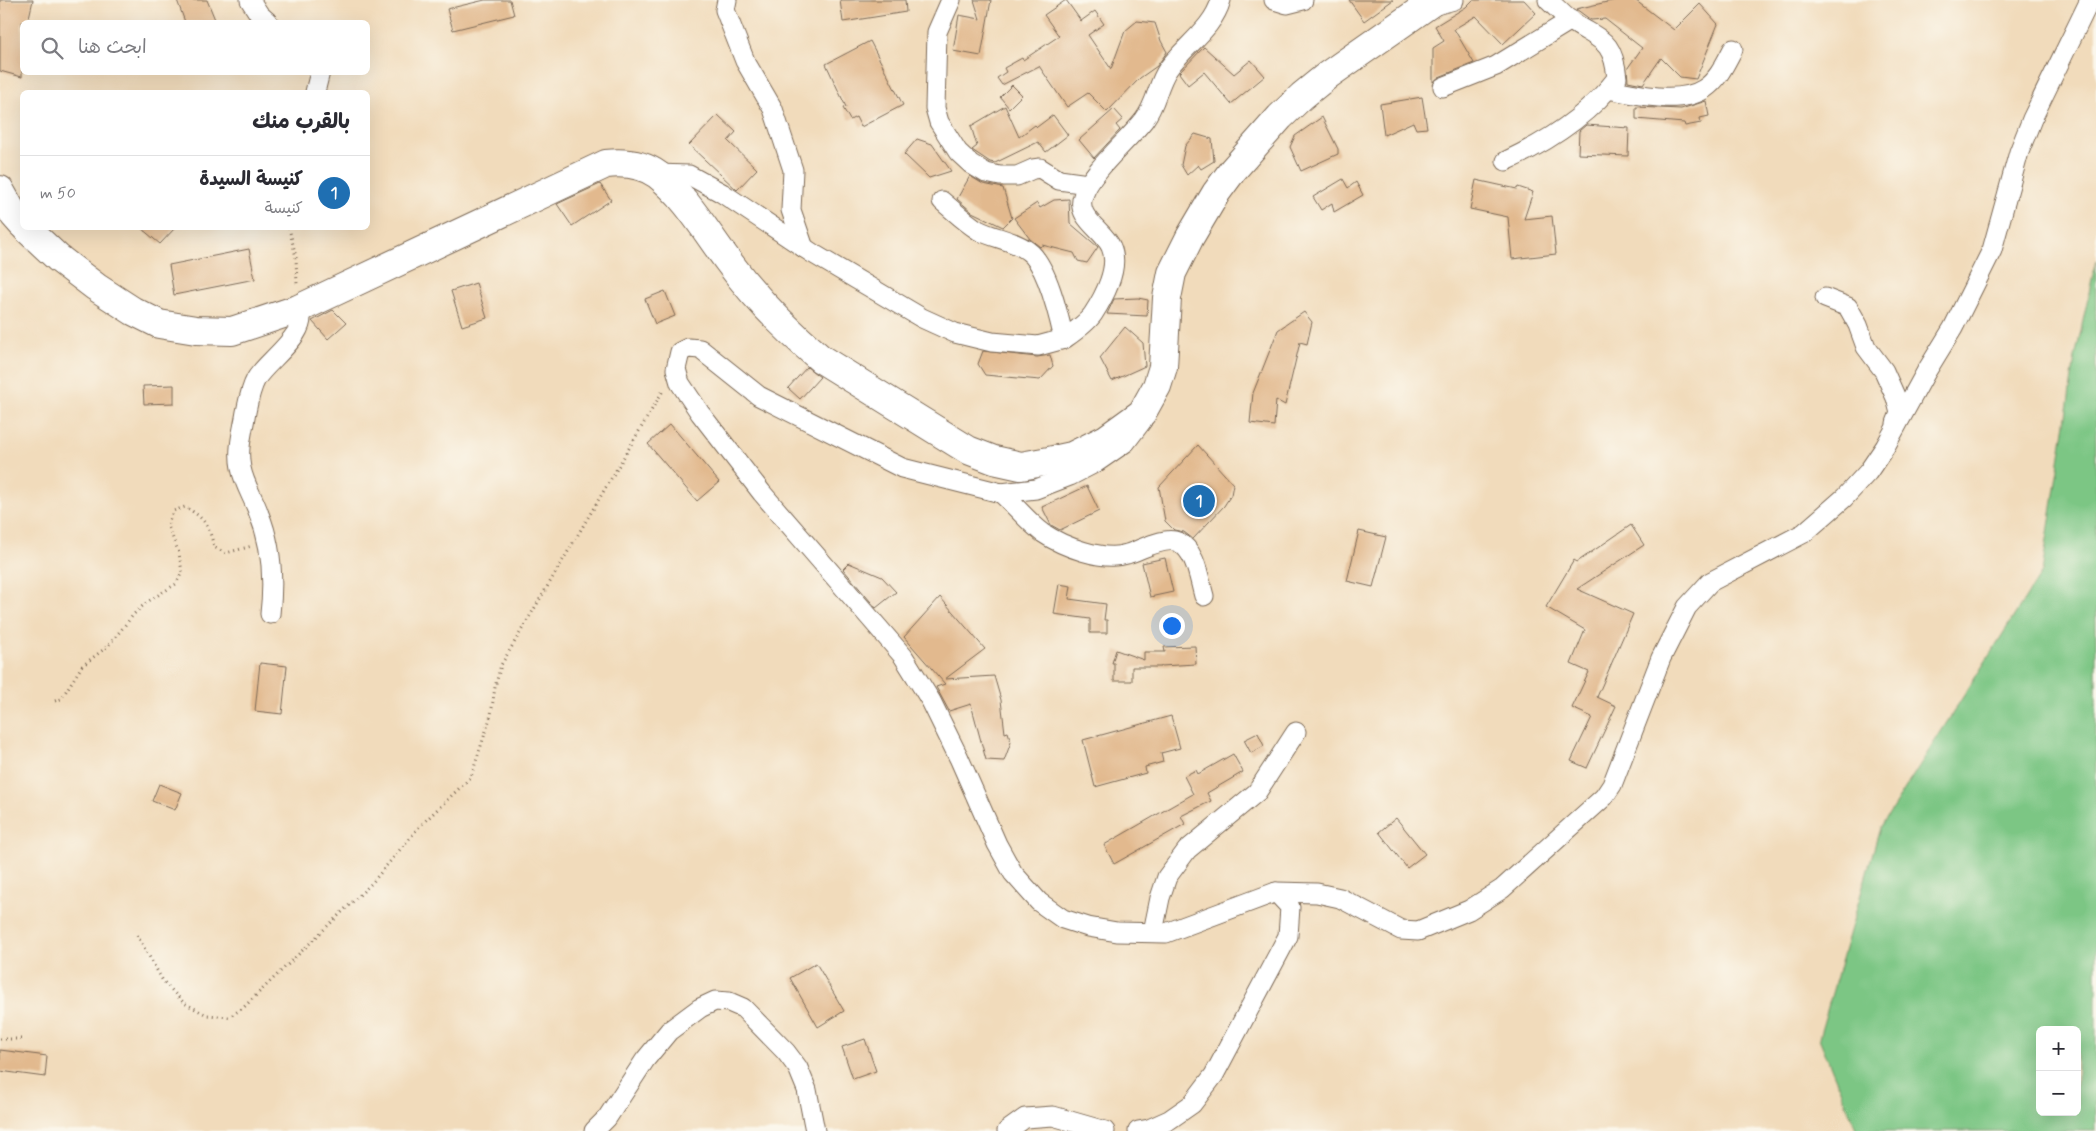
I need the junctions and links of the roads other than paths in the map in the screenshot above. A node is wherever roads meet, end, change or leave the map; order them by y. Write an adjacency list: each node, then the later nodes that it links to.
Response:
1 (250, 0): 11 (street)
2 (727, 0): 25 (street)
3 (951, 0): 20 (street)
4 (1221, 0): 20 (street)
5 (1274, 0): 6 (street)
6 (1303, 0)
7 (1454, 0): 10 (street)
8 (1548, 0): 12 (street)
9 (2090, 0): 30 (street)
10 (1427, 3): 29 (main road)
11 (266, 20)
12 (1571, 20): 15 (street); 16 (street)
13 (1733, 49): 16 (street)
14 (319, 75): 17 (street)
15 (1443, 87)
16 (1608, 89): 18 (street)
17 (316, 90)
18 (1506, 161)
19 (656, 174): 25 (street); 27 (main road); 29 (main road)
20 (1088, 184): 28 (street)
21 (0, 190): 23 (main road)
22 (942, 201): 28 (street)
23 (20, 222)
24 (28, 230): 27 (main road)
25 (804, 248): 28 (street)
26 (1825, 298): 30 (street)
27 (298, 310): 33 (street)
28 (1064, 339)
29 (1142, 413): 31 (street)
30 (1893, 433): 35 (street)
31 (1001, 492): 32 (street); 36 (street)
32 (1204, 596)
33 (270, 614)
34 (1296, 732): 36 (street)
35 (1276, 892): 36 (street); 41 (street)
36 (1153, 932)
37 (594, 1131): 38 (street)
38 (815, 1131)
39 (1007, 1131): 40 (street)
40 (1105, 1131)
41 (1138, 1131)

